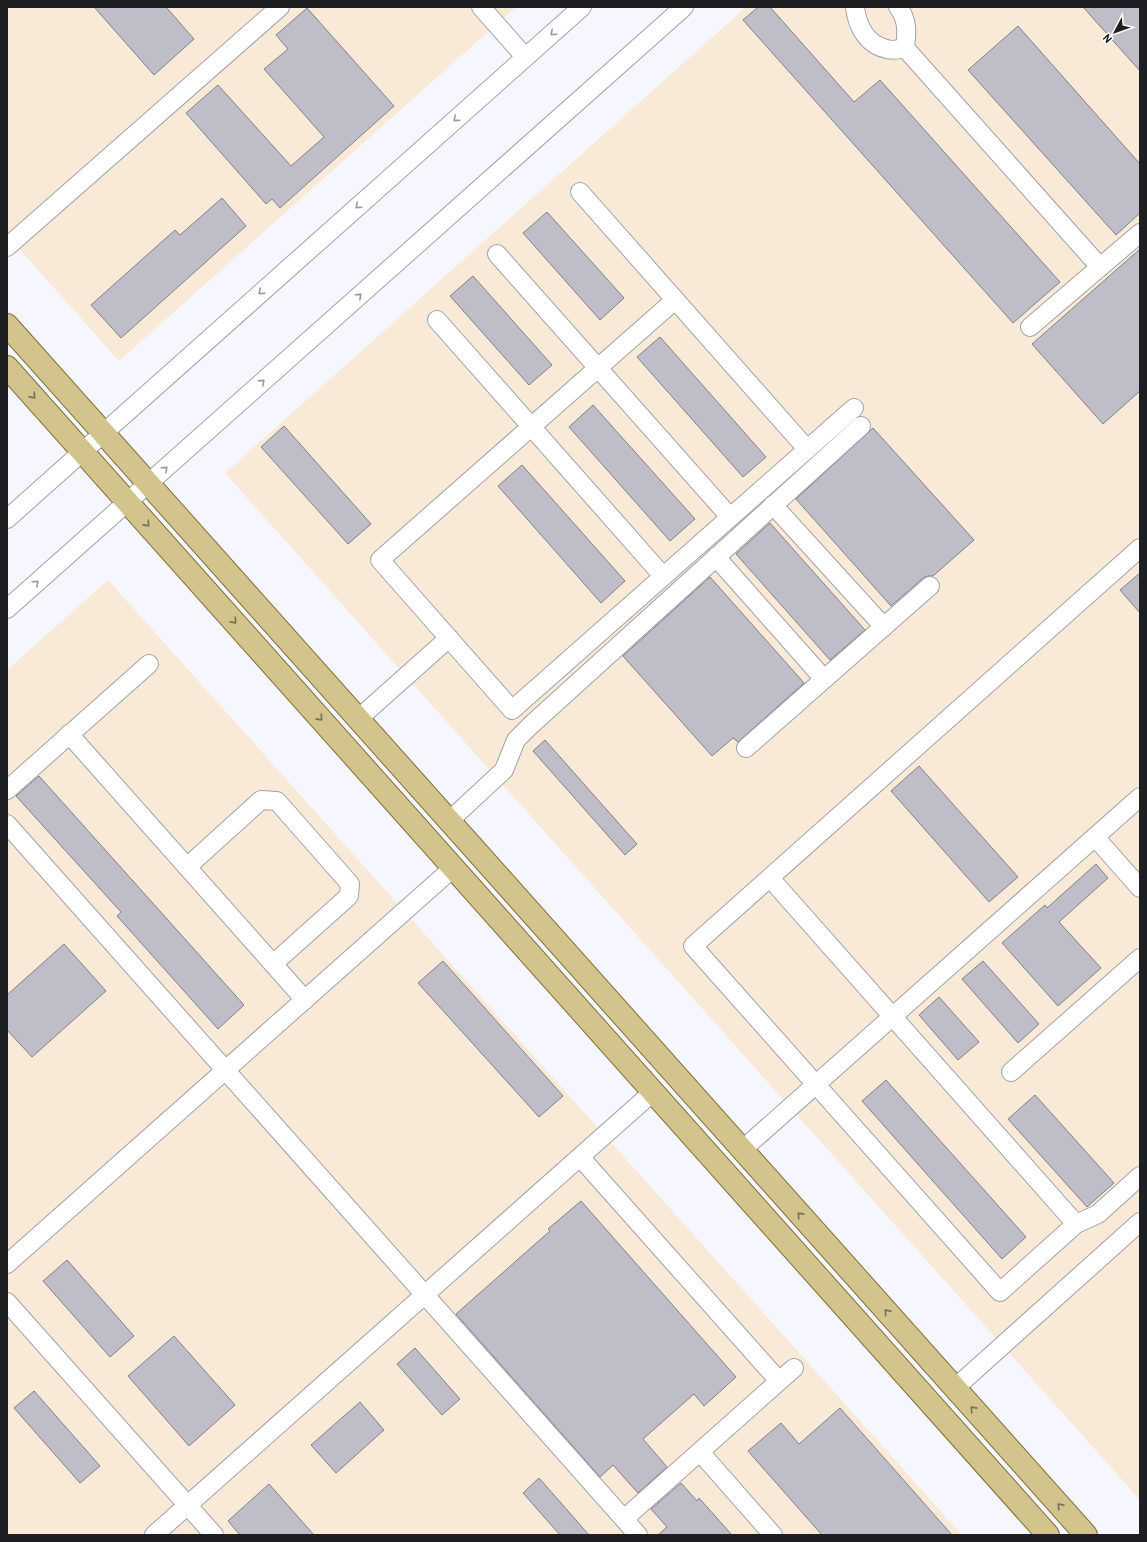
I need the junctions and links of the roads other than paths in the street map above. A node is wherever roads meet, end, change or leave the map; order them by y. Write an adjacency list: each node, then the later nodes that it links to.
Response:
1 (280, 7): 11 (street)
2 (481, 7): 8 (street)
3 (582, 7): 8 (street, one-way to 8)
4 (684, 7): 26 (street, one-way to 4)
5 (855, 7): 7 (street)
6 (898, 7): 7 (street)
7 (905, 48): 13 (street)
8 (525, 57): 23 (street, one-way to 23)
9 (580, 192): 14 (street)
10 (1140, 233): 13 (street)
11 (7, 247)
12 (497, 254): 19 (street)
13 (1100, 267): 17 (street)
14 (675, 300): 19 (street); 24 (street)
15 (437, 320): 22 (street)
16 (7, 325): 23 (main road)
17 (1030, 327)
18 (7, 367): 25 (main road, one-way to 25)
19 (598, 368): 22 (street); 29 (street)
20 (854, 408): 24 (street)
21 (861, 426): 28 (street)
22 (531, 427): 33 (street); 37 (street)
23 (103, 433): 25 (street); 26 (main road)
24 (807, 449): 29 (street)
25 (82, 452): 27 (main road); 30 (street)
26 (148, 483): 27 (street); 40 (main road)
27 (128, 502): 35 (street, one-way to 27); 49 (main road, one-way to 49)
28 (773, 505): 32 (street); 36 (street)
29 (730, 517): 33 (street)
30 (7, 519)
31 (1140, 548): 50 (street)
32 (716, 557): 39 (street); 45 (street)
33 (663, 576): 37 (street)
34 (930, 586): 36 (street)
35 (7, 609)
36 (884, 627): 39 (street)
37 (449, 638): 40 (street)
38 (149, 664): 41 (street)
39 (824, 679): 42 (street)
40 (358, 719): 45 (main road)
41 (69, 734): 43 (street); 48 (street)
42 (746, 748)
43 (7, 790)
44 (1140, 797): 47 (street)
45 (449, 821): 60 (main road)
46 (7, 824): 56 (street)
47 (1095, 837): 51 (street); 55 (street)
48 (187, 867): 53 (street); 53 (street)
49 (453, 868): 54 (street); 59 (main road)
50 (770, 878): 55 (street); 58 (street)
51 (1140, 888)
52 (1140, 958): 57 (street)
53 (273, 964): 54 (street)
54 (305, 1000): 56 (street)
55 (892, 1016): 58 (street); 64 (street)
56 (226, 1070): 65 (street); 66 (street)
57 (1012, 1072)
58 (816, 1084): 60 (street); 64 (street)
59 (653, 1092): 61 (street); 78 (main road)
60 (742, 1150): 70 (main road, one-way to 60)
61 (580, 1157): 66 (street); 69 (street)
62 (1140, 1176): 64 (street)
63 (1140, 1222): 70 (street)
64 (1076, 1224)
65 (7, 1264)
66 (425, 1295): 72 (street); 73 (street)
67 (7, 1302): 72 (street)
68 (794, 1368): 69 (street)
69 (779, 1381): 71 (street)
70 (955, 1388): 79 (main road, one-way to 70)
71 (700, 1452): 73 (street); 77 (street)
72 (187, 1506): 74 (street); 75 (street)
73 (624, 1519): 76 (street)
74 (154, 1535)
75 (214, 1535)
76 (638, 1535)
77 (773, 1535)
78 (1048, 1535)
79 (1086, 1535)

